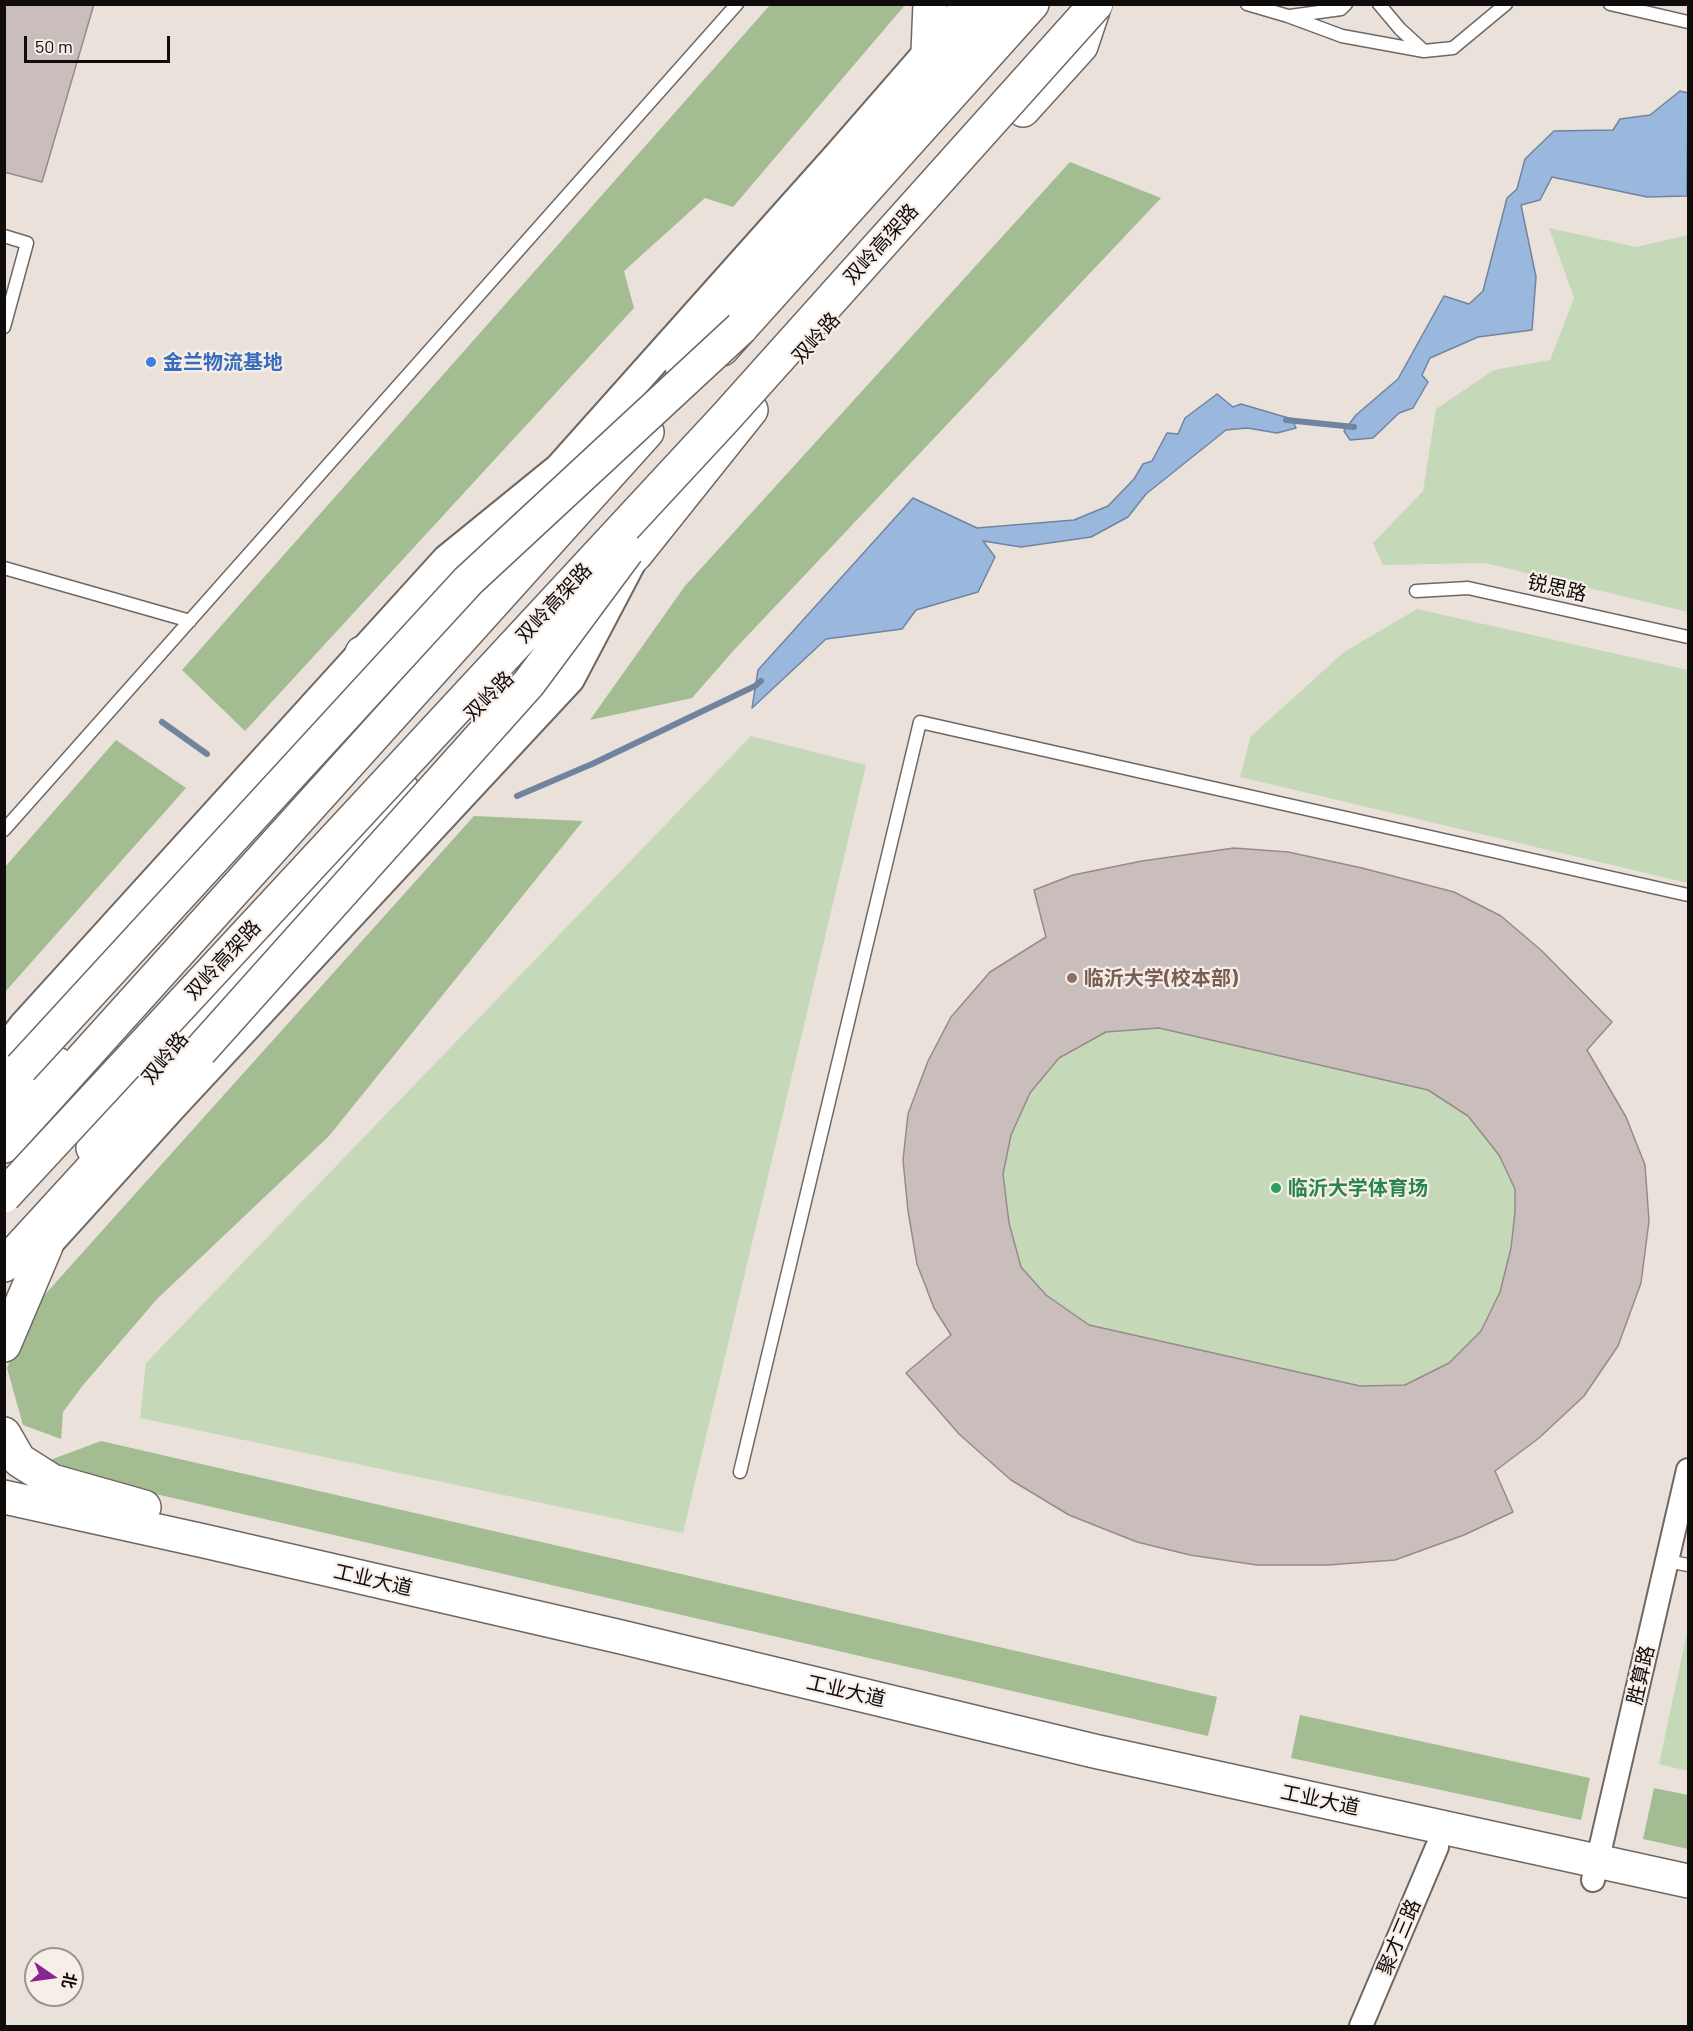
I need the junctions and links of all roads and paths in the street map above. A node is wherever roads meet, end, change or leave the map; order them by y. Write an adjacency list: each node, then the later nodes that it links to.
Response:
1 (737, 4): 26 (lane)
2 (930, 4): 15 (main road)
3 (967, 4): 15 (street)
4 (1003, 4): 18 (main road)
5 (1032, 4): 20 (main road, 双岭高架路)
6 (1095, 4): 21 (main road, 双岭高架路, bridge); 22 (main road, 双岭路)
7 (1247, 4): 12 (lane)
8 (1346, 4): 12 (lane)
9 (1379, 4): 14 (lane)
10 (1506, 4): 14 (lane)
11 (1610, 4): 13 (lane)
12 (1288, 16): 14 (lane)
13 (1685, 21)
14 (1424, 51)
15 (928, 52): 16 (street)
16 (840, 153): 18 (main road); 28 (street)
17 (4, 237): 19 (lane)
18 (784, 251): 25 (main road)
19 (4, 327)
20 (741, 328): 31 (main road, bridge); 33 (main road, 双岭高架路, bridge)
21 (726, 417): 34 (main road, 双岭高架路, bridge); 37 (main road, bridge)
22 (636, 554): 35 (street); 36 (main road, 双岭路)
23 (4, 568): 26 (lane)
24 (1416, 591): 27 (lane, 锐思路)
25 (459, 616): 28 (main road); 32 (main road)
26 (190, 621): 29 (lane)
27 (1689, 637)
28 (362, 653): 31 (street)
29 (4, 830)
30 (1689, 895): 42 (lane)
31 (10, 1068)
32 (4, 1118)
33 (4, 1146)
34 (4, 1196)
35 (46, 1246): 38 (street); 39 (main road)
36 (4, 1260)
37 (4, 1265)
38 (4, 1277)
39 (4, 1345)
40 (4, 1434): 45 (main road)
41 (1689, 1470): 46 (street, 胜算路)
42 (741, 1472)
43 (4, 1497): 45 (main road, 工业大道)
44 (4, 1518): 47 (main road, 工业大道)
45 (204, 1541): 48 (main road, 工业大道)
46 (1678, 1563): 48 (street, 胜算路)
47 (1437, 1847): 48 (main road, 工业大道); 51 (street, 聚才三路)
48 (1595, 1870): 49 (main road, 工业大道); 50 (main road, 工业大道)
49 (1689, 1881)
50 (1689, 1900)
51 (1361, 2026)

